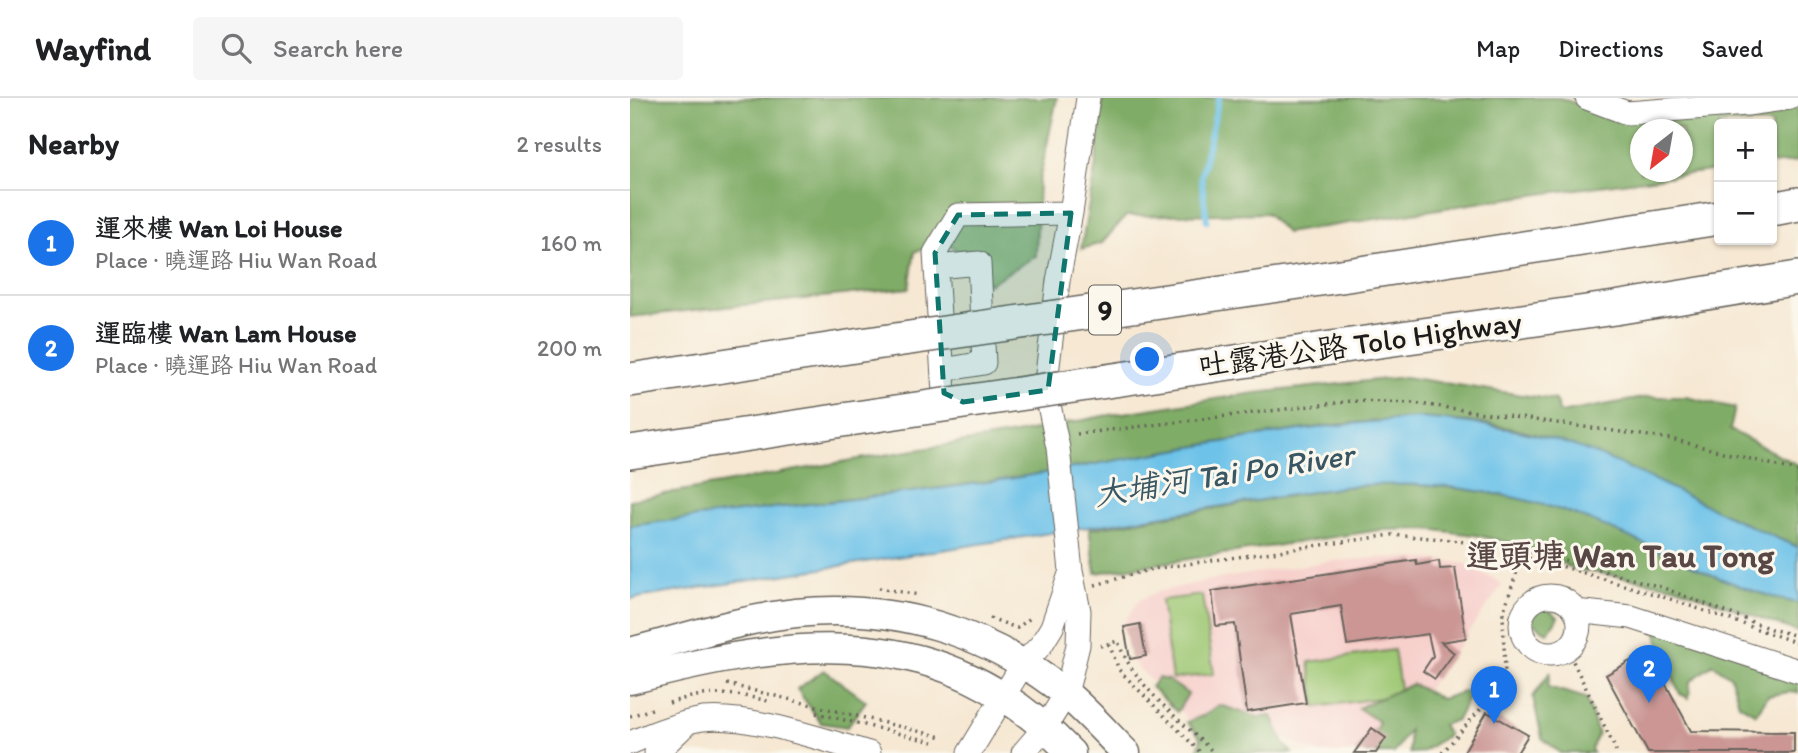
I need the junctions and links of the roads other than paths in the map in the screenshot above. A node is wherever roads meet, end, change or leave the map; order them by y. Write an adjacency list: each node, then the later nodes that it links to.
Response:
1 (1088, 98): 6 (street)
2 (1587, 98): 3 (street)
3 (1790, 98)
4 (1798, 204): 5 (highway)
5 (1777, 208)
6 (1071, 213): 8 (street); 12 (street)
7 (1714, 219): 11 (highway, 9, bridge)
8 (936, 267): 10 (street); 10 (street)
9 (1798, 278): 13 (highway, 吐露港公路 Tolo Highway / 9, bridge)
10 (943, 370): 12 (street)
11 (630, 380)
12 (1049, 405): 14 (street)
13 (630, 452)
14 (1071, 571): 17 (street); 20 (street)
15 (1575, 611): 15 (street); 18 (street)
16 (630, 652): 17 (main road)
17 (1023, 664): 20 (main road); 21 (street)
18 (1798, 671)
19 (630, 680): 21 (main road)
20 (1066, 694): 23 (street); 30 (main road)
21 (1004, 697): 23 (main road); 27 (street)
22 (688, 723): 24 (street); 25 (street); 26 (street)
23 (1046, 726): 28 (street); 29 (main road)
24 (630, 743)
25 (656, 753)
26 (869, 753)
27 (969, 753)
28 (1023, 753)
29 (1071, 753)
30 (1126, 753)

